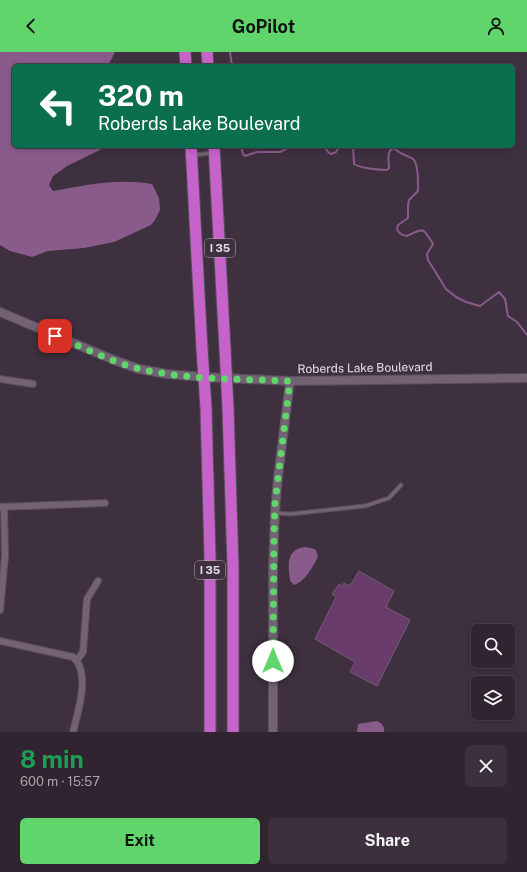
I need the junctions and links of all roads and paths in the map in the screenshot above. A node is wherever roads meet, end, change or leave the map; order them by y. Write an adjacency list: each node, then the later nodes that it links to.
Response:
1 (185, 52): 3 (highway)
2 (207, 52): 4 (highway)
3 (186, 64)
4 (208, 64)
5 (191, 150): 6 (lane); 21 (highway, I 35, bridge)
6 (214, 150): 22 (highway, I 35, bridge)
7 (0, 312): 10 (street, Roberds Lake Boulevard)
8 (527, 378): 10 (street, Roberds Lake Boulevard)
9 (0, 379): 11 (street)
10 (290, 381): 15 (street)
11 (33, 384)
12 (400, 485): 15 (lane)
13 (105, 503): 14 (street)
14 (2, 507): 17 (street)
15 (275, 512): 23 (street)
16 (98, 581): 19 (street)
17 (0, 610)
18 (0, 642): 19 (street)
19 (77, 660): 20 (street)
20 (73, 732)
21 (210, 732)
22 (233, 732)
23 (273, 732)

